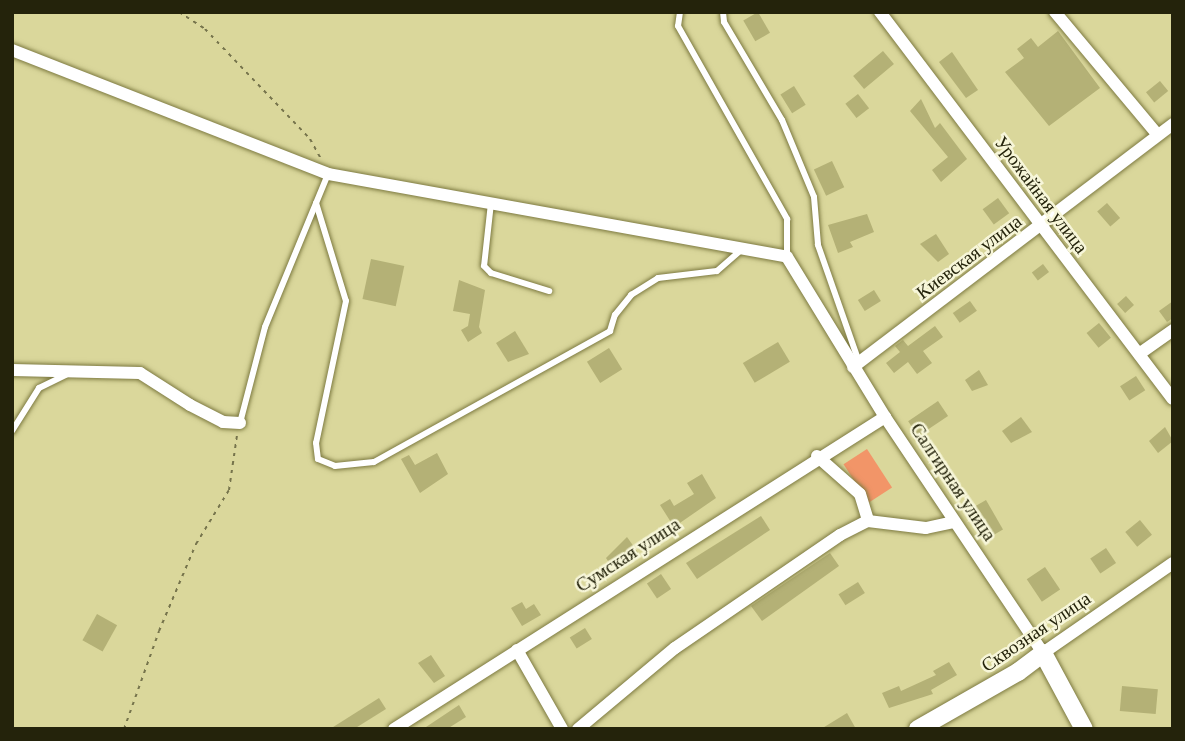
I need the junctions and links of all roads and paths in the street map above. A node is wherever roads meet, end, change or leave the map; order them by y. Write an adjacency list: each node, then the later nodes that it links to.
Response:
1 (179, 12): 9 (path)
2 (680, 12): 14 (lane)
3 (723, 12): 18 (lane)
4 (880, 12): 12 (street, Урожайная улица)
5 (1055, 12): 8 (street)
6 (12, 50): 9 (street)
7 (1173, 124): 8 (street, Киевская улица)
8 (1158, 135): 12 (street, Киевская улица)
9 (328, 174): 10 (street); 11 (lane)
10 (491, 203): 13 (street); 15 (lane)
11 (316, 204): 13 (lane); 23 (lane)
12 (1040, 228): 17 (street, Урожайная улица); 18 (street, Киевская улица)
13 (742, 249): 14 (street)
14 (787, 257): 18 (street, Салгирная улица)
15 (549, 291)
16 (1173, 330): 17 (street)
17 (1139, 354): 21 (street, Урожайная улица)
18 (856, 365): 22 (street, Салгирная улица)
19 (12, 370): 20 (street)
20 (66, 375): 23 (street); 24 (lane)
21 (1173, 399)
22 (885, 417): 25 (street, Сумская улица); 27 (street, Салгирная улица)
23 (240, 423): 31 (path)
24 (12, 431)
25 (817, 457): 26 (street); 29 (street, Сумская улица)
26 (868, 521): 27 (street); 34 (street)
27 (954, 522): 30 (street, Салгирная улица)
28 (1173, 563): 30 (street, Сквозная улица)
29 (517, 650): 32 (street, Сумская улица); 33 (street)
30 (1043, 653): 35 (main road, Сквозная улица); 36 (main road, Салгирная улица)
31 (124, 729)
32 (394, 729)
33 (562, 729)
34 (578, 729)
35 (918, 729)
36 (1084, 729)

